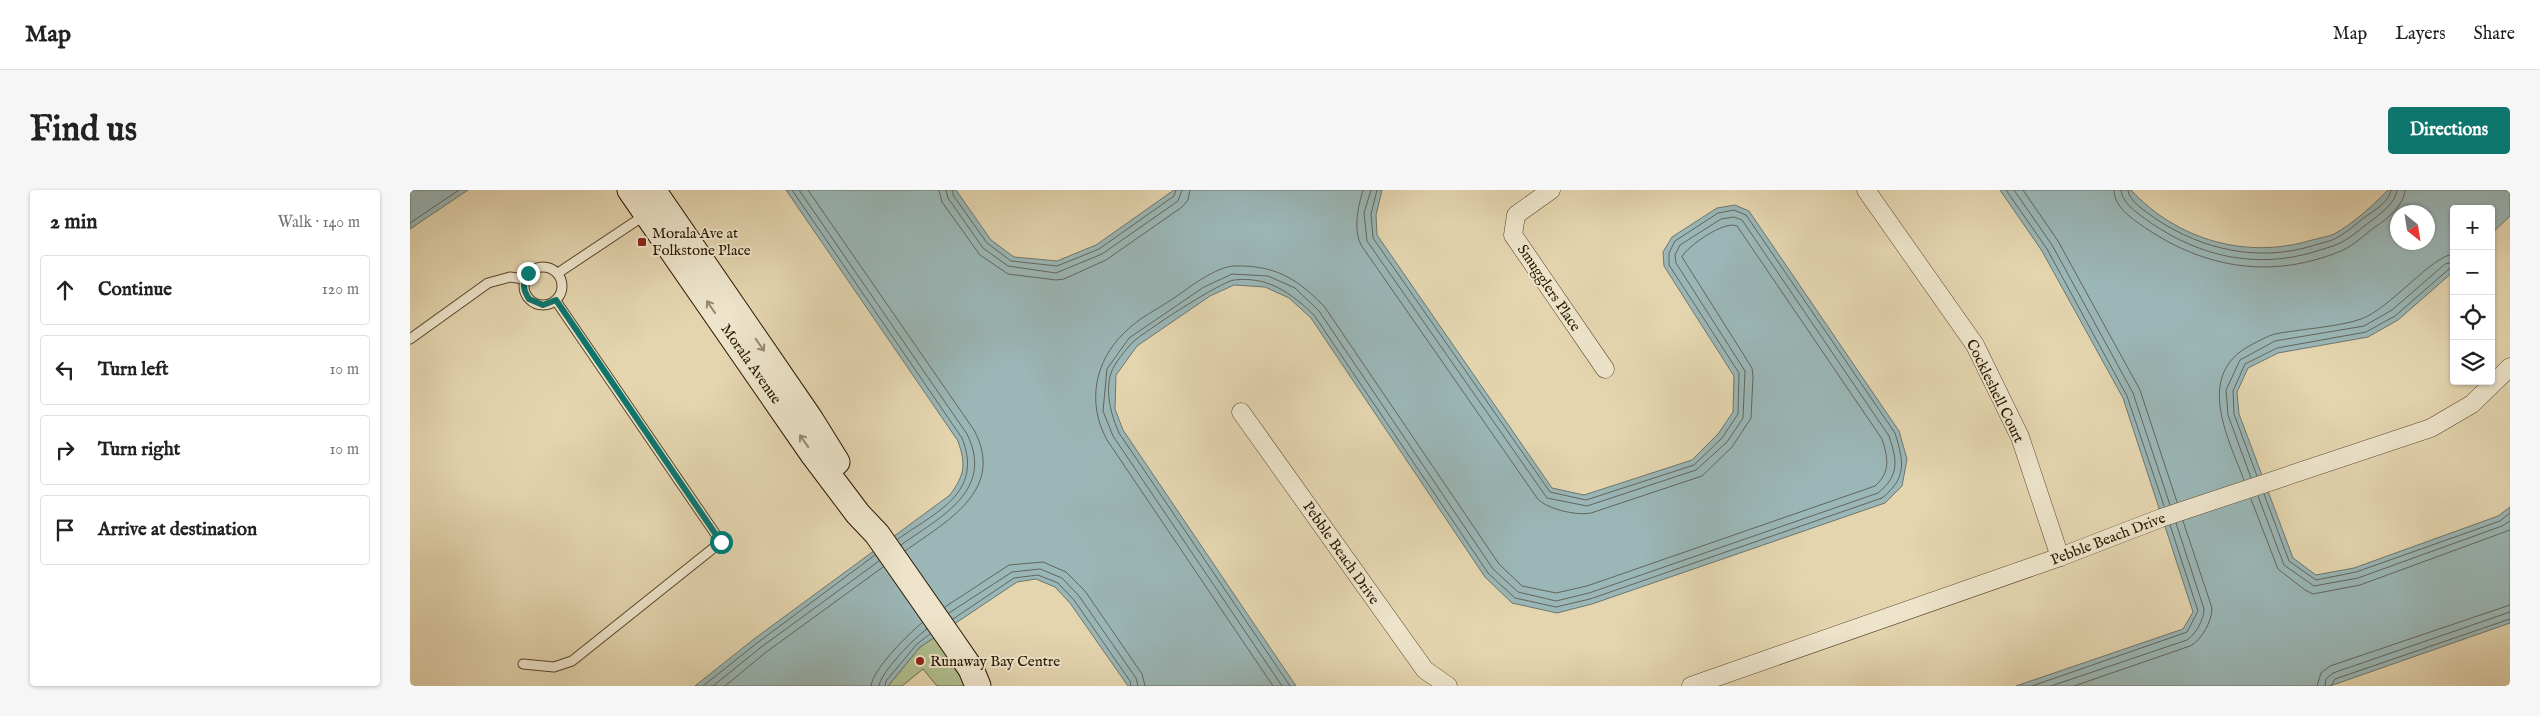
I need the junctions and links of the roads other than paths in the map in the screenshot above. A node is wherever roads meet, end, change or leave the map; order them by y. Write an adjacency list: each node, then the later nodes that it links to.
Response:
1 (630, 190): 4 (main road, Morala Avenue)
2 (1551, 190): 10 (street, Smugglers Place)
3 (1866, 190): 12 (street, Cockleshell Court)
4 (654, 203): 5 (lane); 14 (main road, Morala Avenue)
5 (558, 273): 6 (lane); 7 (lane)
6 (524, 279): 7 (lane); 8 (lane)
7 (556, 300): 13 (lane)
8 (410, 339)
9 (2510, 367): 12 (street, Pebble Beach Drive)
10 (1605, 369)
11 (1241, 412): 16 (street, Pebble Beach Drive)
12 (2060, 557): 17 (street, Pebble Beach Drive)
13 (523, 664)
14 (974, 678): 15 (main road, Morala Avenue)
15 (989, 686)
16 (1448, 686)
17 (1691, 686)

